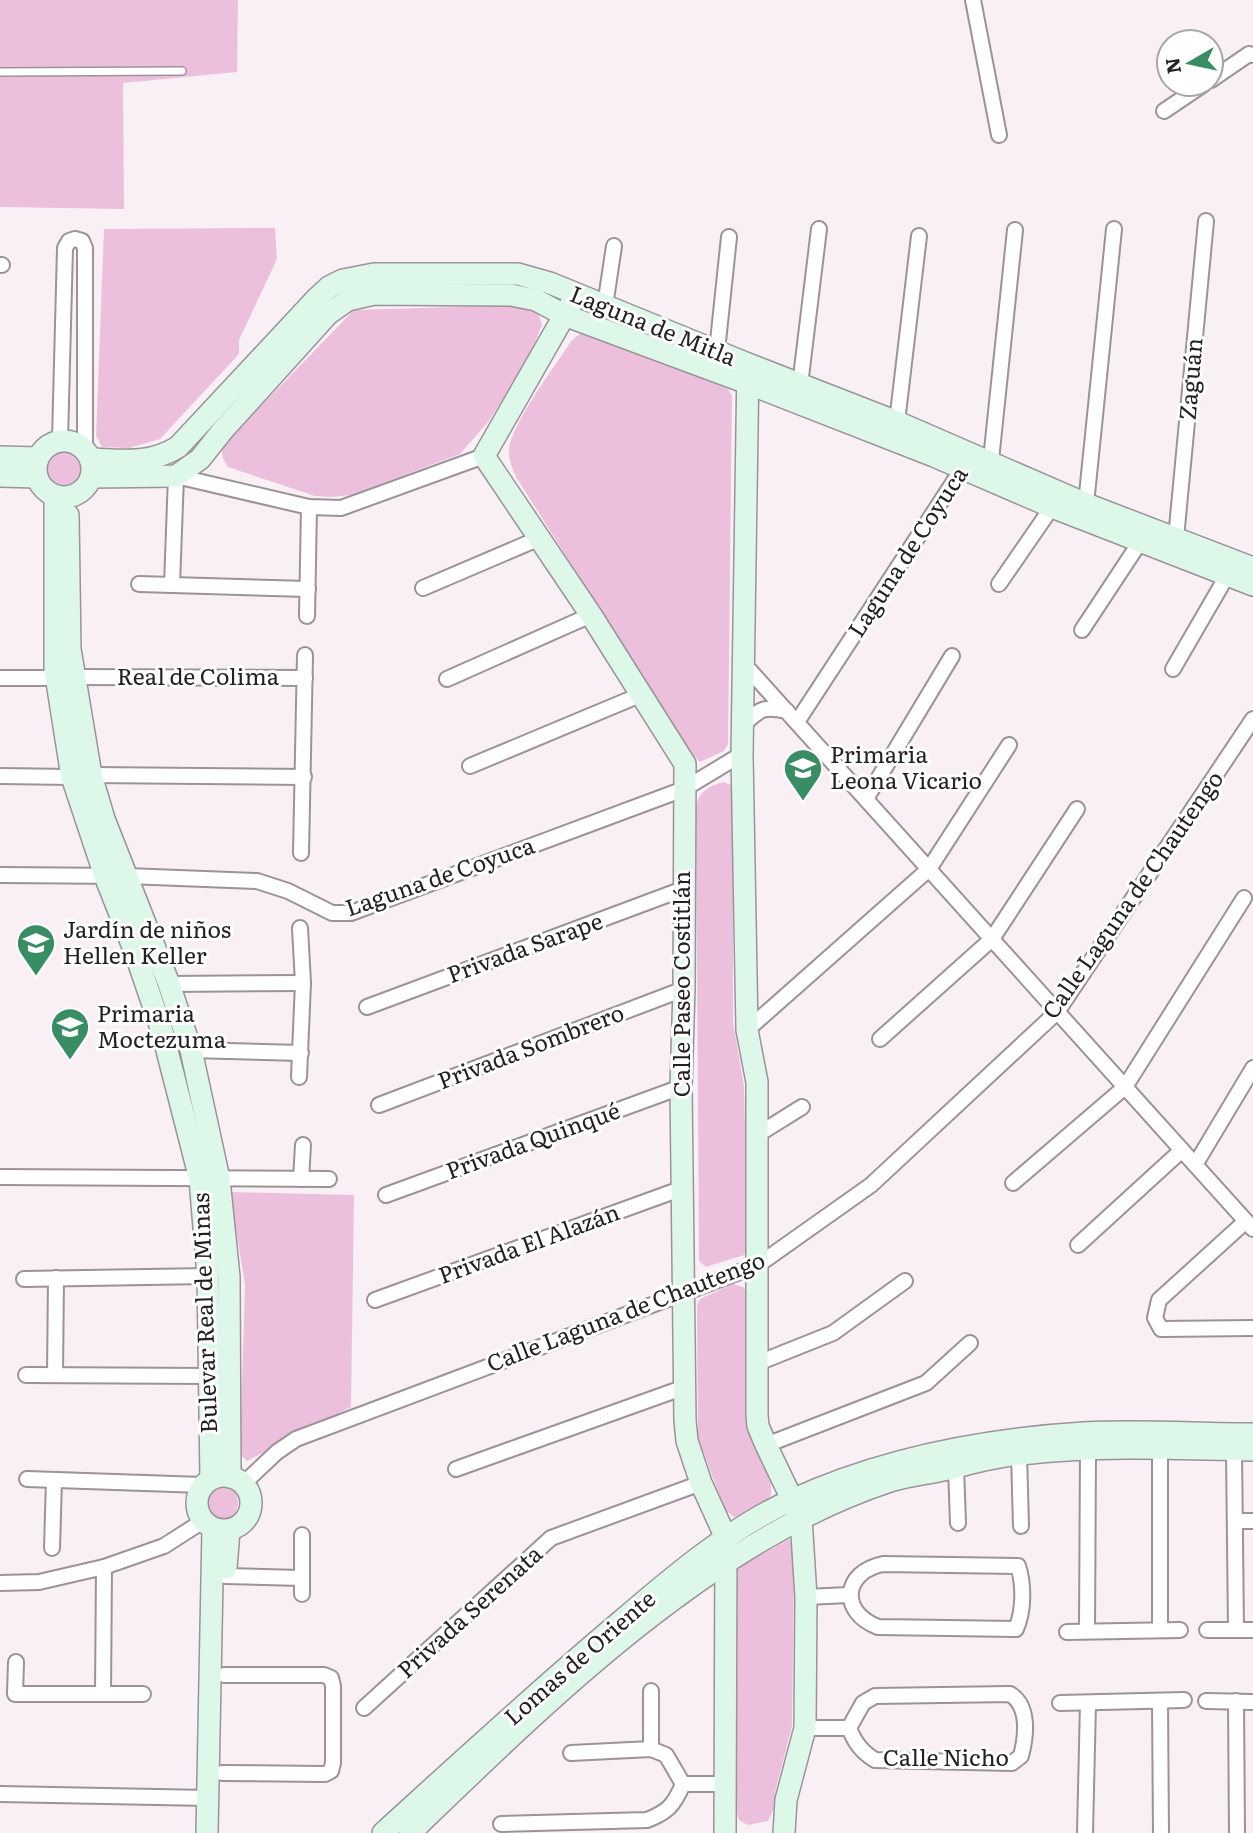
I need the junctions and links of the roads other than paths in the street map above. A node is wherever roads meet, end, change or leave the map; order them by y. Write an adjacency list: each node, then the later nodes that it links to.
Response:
1 (973, 0): 8 (street)
2 (1253, 55): 3 (street)
3 (1225, 70)
4 (181, 71): 5 (lane)
5 (0, 72)
6 (1183, 98): 7 (street)
7 (1164, 111)
8 (999, 135)
9 (1206, 221): 39 (street, Zaguán)
10 (819, 229): 22 (street)
11 (1114, 229): 35 (street)
12 (1015, 230): 30 (street)
13 (919, 236): 24 (street)
14 (729, 237): 20 (street)
15 (614, 246): 18 (street)
16 (374, 284): 17 (street, Laguna de Mitla); 19 (street, Laguna de Mitla); 23 (street, Laguna de Mitla); 25 (street, Laguna de Mitla)
17 (576, 295): 18 (street, Laguna de Mitla); 19 (street)
18 (605, 306): 20 (street, Laguna de Mitla)
19 (564, 315): 21 (street, Laguna de Mitla); 27 (street)
20 (717, 351): 21 (street, Laguna de Mitla)
21 (748, 374): 22 (street, Laguna de Mitla); 30 (street, Laguna de Mitla); 54 (street)
22 (800, 385): 24 (street, Laguna de Mitla)
23 (206, 416): 25 (street); 29 (street, Laguna de Mitla)
24 (897, 422): 30 (street, Laguna de Mitla)
25 (223, 430): 33 (street, Laguna de Mitla)
26 (61, 440): 29 (street); 29 (street); 31 (street)
27 (484, 456): 36 (street); 38 (street, Calle Paseo Costitlán)
28 (0, 457): 31 (street)
29 (89, 462): 33 (street); 34 (street)
30 (977, 465): 35 (street, Laguna de Mitla); 37 (street, Laguna de Mitla); 61 (street, Laguna de Coyuca)
31 (38, 467): 32 (street); 34 (street)
32 (0, 476)
33 (176, 476): 36 (street); 45 (street)
34 (62, 496): 57 (street, Bulevar Real de Minas)
35 (1086, 503): 39 (street, Laguna de Mitla)
36 (309, 507): 48 (street)
37 (1052, 507): 40 (street, Laguna de Mitla); 44 (street)
38 (540, 538): 47 (street); 49 (street, Calle Paseo Costitlán)
39 (1176, 538): 41 (street, Laguna de Mitla)
40 (1140, 542): 42 (street, Laguna de Mitla); 51 (street)
41 (1253, 568)
42 (1228, 574): 46 (street, Laguna de Mitla); 55 (street)
43 (139, 584): 45 (street)
44 (999, 584)
45 (172, 585): 48 (street)
46 (1253, 585)
47 (423, 588)
48 (309, 589): 50 (street)
49 (591, 615): 59 (street); 60 (street, Calle Paseo Costitlán)
50 (307, 617)
51 (1082, 631)
52 (305, 655): 58 (street)
53 (952, 656): 71 (street)
54 (744, 664): 61 (street); 63 (street)
55 (1173, 669)
56 (0, 678): 57 (street, Real de Colima)
57 (65, 678): 58 (street, Real de Colima); 68 (street, Bulevar Real de Minas)
58 (305, 678): 69 (street, Real de Colima)
59 (447, 679)
60 (640, 695): 66 (street); 70 (street, Calle Paseo Costitlán)
61 (792, 717): 63 (street); 71 (street)
62 (1253, 719): 86 (street, Calle Laguna de Chautengo)
63 (744, 724): 65 (street)
64 (1009, 745): 74 (street)
65 (743, 754): 70 (street, Laguna de Coyuca); 87 (street)
66 (470, 766)
67 (0, 776): 68 (street)
68 (82, 776): 69 (street); 76 (street, Bulevar Real de Minas); 77 (street, Bulevar Real de Minas)
69 (304, 777): 73 (street, Real de Colima)
70 (684, 789): 77 (street, Laguna de Coyuca); 78 (street, Calle Paseo Costitlán)
71 (866, 799): 74 (street)
72 (1077, 809): 81 (street)
73 (301, 853)
74 (929, 869): 81 (street); 87 (street)
75 (0, 875): 76 (street, Laguna de Coyuca)
76 (105, 876): 77 (street, Laguna de Coyuca); 102 (street, Bulevar Real de Minas)
77 (127, 876): 83 (street, Bulevar Real de Minas)
78 (683, 889): 84 (street, Calle Paseo Costitlán); 85 (street, Privada Sarape)
79 (1244, 898): 94 (street)
80 (300, 928): 82 (street)
81 (992, 939): 86 (street); 88 (street)
82 (303, 983): 83 (street); 90 (street)
83 (169, 984): 89 (street, Bulevar Real de Minas)
84 (684, 989): 93 (street, Calle Paseo Costitlán); 95 (street, Privada Sombrero)
85 (367, 1007)
86 (1058, 1012): 94 (street); 110 (street, Calle Laguna de Chautengo)
87 (747, 1030): 97 (street)
88 (880, 1039)
89 (191, 1051): 90 (street); 102 (street, Bulevar Real de Minas)
90 (300, 1054): 92 (street)
91 (1253, 1068): 100 (street)
92 (299, 1077)
93 (681, 1087): 106 (street, Calle Paseo Costitlán); 107 (street, Privada Quinqué)
94 (1125, 1087): 99 (street); 105 (street)
95 (379, 1105)
96 (802, 1107): 97 (street)
97 (757, 1135): 110 (street)
98 (303, 1145): 103 (street)
99 (1182, 1150): 100 (street); 109 (street)
100 (1195, 1165): 108 (street)
101 (0, 1177): 102 (street)
102 (209, 1179): 103 (street); 111 (street, Bulevar Real de Minas); 134 (street, Bulevar Real de Minas)
103 (301, 1179): 104 (street)
104 (329, 1179)
105 (1013, 1183)
106 (683, 1188): 115 (street, Calle Paseo Costitlán); 116 (street, Privada El Alazán)
107 (386, 1195)
108 (1249, 1225): 117 (street)
109 (1078, 1245)
110 (758, 1265): 115 (street, Calle Laguna de Chautengo); 119 (street)
111 (208, 1276): 112 (street); 122 (street, Bulevar Real de Minas)
112 (55, 1278): 113 (street); 120 (street)
113 (24, 1279)
114 (905, 1282): 119 (street)
115 (684, 1292): 123 (street, Calle Paseo Costitlán); 134 (street, Calle Laguna de Chautengo)
116 (374, 1300)
117 (1253, 1328)
118 (970, 1343): 125 (street)
119 (758, 1363): 125 (street)
120 (55, 1374): 121 (street); 122 (street)
121 (26, 1375)
122 (211, 1376): 134 (street, Bulevar Real de Minas)
123 (685, 1387): 131 (street); 135 (street, Calle Paseo Costitlán)
124 (1253, 1434): 136 (street)
125 (765, 1445): 136 (street)
126 (1160, 1449): 127 (street); 128 (street); 154 (street)
127 (1088, 1450): 129 (street); 153 (street)
128 (1243, 1450): 137 (street)
129 (1019, 1454): 130 (street); 140 (street)
130 (956, 1467): 136 (street); 139 (street)
131 (456, 1469)
132 (27, 1479): 133 (street)
133 (54, 1480): 134 (street); 144 (street)
134 (222, 1481): 141 (street); 141 (street)
135 (701, 1483): 143 (street, Calle Paseo Costitlán); 172 (street, Privada Serenata)
136 (796, 1509): 143 (street, Lomas de Oriente); 145 (street, Lomas de Oriente); 152 (street)
137 (1235, 1521): 138 (street); 157 (street)
138 (1253, 1521)
139 (958, 1523)
140 (1021, 1526)
141 (215, 1527): 146 (street); 147 (street); 181 (street)
142 (302, 1535): 148 (street)
143 (726, 1538): 145 (street, Calle Paseo Costitlán); 185 (street, Lomas de Oriente)
144 (52, 1548)
145 (725, 1563): 179 (street, Calle Paseo Costitlán); 186 (street, Lomas de Oriente)
146 (104, 1567): 149 (street); 163 (street)
147 (225, 1576): 148 (street); 161 (street)
148 (302, 1577): 150 (street)
149 (0, 1583)
150 (302, 1594)
151 (849, 1595): 151 (street); 152 (street)
152 (806, 1597): 173 (street)
153 (1087, 1630): 154 (street); 159 (street)
154 (1160, 1630): 155 (street)
155 (1180, 1630)
156 (1207, 1630): 157 (street)
157 (1236, 1630): 158 (street)
158 (1253, 1630)
159 (1067, 1632)
160 (16, 1662): 163 (street)
161 (224, 1675): 177 (street); 177 (street)
162 (650, 1691): 175 (street)
163 (103, 1694): 164 (street)
164 (143, 1694)
165 (1184, 1700): 166 (street)
166 (1160, 1701): 171 (street); 190 (street)
167 (1206, 1701): 168 (street)
168 (1236, 1701): 169 (street); 191 (street)
169 (1253, 1702)
170 (1060, 1703): 171 (street)
171 (1088, 1703): 189 (street)
172 (364, 1708)
173 (804, 1728): 174 (street); 188 (street)
174 (849, 1728): 174 (street, Calle Nicho)
175 (651, 1749): 176 (street); 178 (street)
176 (571, 1752)
177 (222, 1773): 184 (street)
178 (683, 1784): 179 (street); 182 (street)
179 (725, 1784): 187 (street, Calle Paseo Costitlán)
180 (0, 1794): 181 (street)
181 (208, 1798): 183 (street)
182 (501, 1824)
183 (207, 1833)
184 (221, 1833)
185 (383, 1833)
186 (410, 1833)
187 (725, 1833)
188 (784, 1833)
189 (1085, 1833)
190 (1161, 1833)
191 (1237, 1833)

